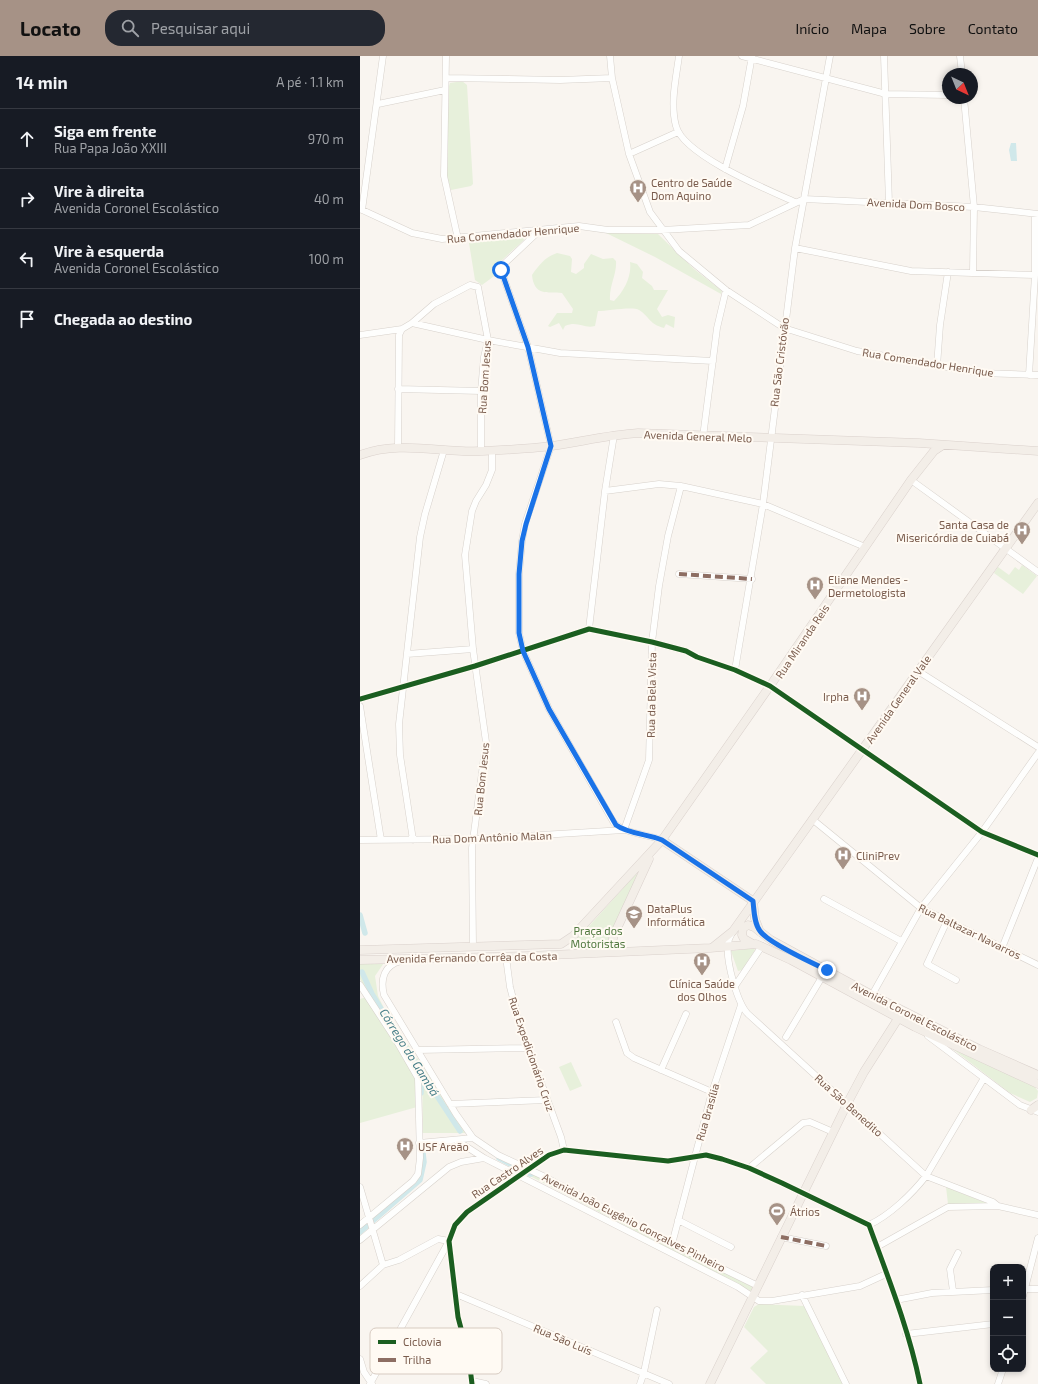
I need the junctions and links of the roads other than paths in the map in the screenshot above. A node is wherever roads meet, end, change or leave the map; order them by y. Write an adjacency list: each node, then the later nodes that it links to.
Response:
1 (383, 56): 17 (street)
2 (446, 56): 11 (street)
3 (610, 56): 12 (street)
4 (679, 56): 19 (street)
5 (742, 56): 9 (street)
6 (830, 56): 13 (street, Rua São Cristóvão)
7 (884, 56): 15 (street)
8 (960, 56): 10 (street)
9 (752, 57): 13 (street); 21 (street)
10 (961, 68)
11 (446, 78): 12 (street); 14 (street)
12 (612, 78): 20 (street)
13 (827, 78): 15 (street); 22 (street, Rua São Cristóvão)
14 (445, 90): 17 (street); 30 (street)
15 (886, 94): 16 (street); 24 (street)
16 (942, 95)
17 (378, 104): 26 (street)
18 (965, 104): 25 (street)
19 (678, 132): 20 (street); 21 (street)
20 (629, 154): 28 (street)
21 (725, 169): 23 (street)
22 (804, 198): 23 (street, Avenida Dom Bosco); 24 (street, Avenida Dom Bosco); 31 (street, Rua São Cristóvão)
23 (795, 202): 28 (street, Avenida Dom Bosco)
24 (889, 204): 25 (street, Avenida Dom Bosco)
25 (974, 207): 27 (street, Avenida Dom Bosco); 33 (street)
26 (361, 209): 30 (street, Rua Comendador Henrique)
27 (1037, 214): 34 (street)
28 (662, 230): 29 (street, Rua Comendador Henrique); 35 (street, Rua Comendador Henrique)
29 (540, 231): 30 (street, Rua Comendador Henrique); 41 (street)
30 (458, 239)
31 (795, 248): 32 (street); 37 (street, Rua São Cristóvão)
32 (948, 272): 33 (street); 43 (street)
33 (973, 272): 34 (street)
34 (1035, 275): 44 (street)
35 (726, 290): 37 (street, Rua Comendador Henrique); 42 (street)
36 (412, 323): 38 (street); 40 (street); 40 (street, Rua Bom Jesus)
37 (784, 328): 43 (street, Rua Comendador Henrique); 50 (street, Rua São Cristóvão)
38 (402, 329): 39 (street); 46 (street)
39 (360, 335)
40 (488, 340): 41 (street); 47 (street, Rua Bom Jesus)
41 (528, 347): 42 (street); 53 (street)
42 (713, 361): 49 (street)
43 (937, 366): 44 (street, Rua Comendador Henrique)
44 (1029, 375): 45 (street, Rua Comendador Henrique)
45 (1038, 375)
46 (398, 389): 47 (street); 54 (street)
47 (481, 391): 57 (street, Rua Bom Jesus)
48 (614, 435): 49 (main road, Avenida General Melo); 53 (main road, Avenida General Melo); 63 (street)
49 (703, 437): 50 (main road, Avenida General Melo)
50 (770, 438): 51 (main road, Avenida General Melo); 65 (street, Rua São Cristóvão)
51 (919, 443): 52 (main road, Avenida General Melo); 60 (main road)
52 (944, 445): 58 (main road, Avenida General Melo); 60 (main road, Rua Miranda Reis)
53 (551, 446): 56 (main road, Avenida General Melo); 74 (street)
54 (398, 447): 55 (main road, Avenida General Melo); 59 (main road, Avenida General Melo)
55 (444, 450): 57 (main road, Avenida General Melo); 75 (street)
56 (492, 450): 57 (main road, Avenida General Melo); 73 (street, Rua Bom Jesus)
57 (481, 451)
58 (1038, 451)
59 (360, 455)
60 (930, 456): 61 (main road, Rua Miranda Reis)
61 (911, 480): 66 (main road, Rua Miranda Reis); 67 (street)
62 (681, 486): 63 (street); 65 (street); 72 (street, Rua da Bela Vista)
63 (605, 491): 71 (street)
64 (1038, 503): 67 (main road, Avenida General Vale)
65 (763, 504): 66 (street); 70 (street, Rua São Cristóvão)
66 (865, 547): 79 (main road, Rua Miranda Reis)
67 (1005, 548): 68 (street); 78 (main road, Avenida General Vale)
68 (1038, 572)
69 (679, 574): 70 (street)
70 (752, 579): 77 (street, Rua São Cristóvão)
71 (589, 629): 72 (street); 74 (street)
72 (652, 642): 77 (street); 87 (street, Rua da Bela Vista)
73 (473, 649): 75 (street); 76 (street, Rua Bom Jesus)
74 (523, 651): 76 (street); 87 (street)
75 (407, 654): 80 (street)
76 (475, 666): 80 (street); 89 (street, Rua Bom Jesus)
77 (735, 670): 79 (street)
78 (918, 671): 83 (street); 84 (main road, Avenida General Vale)
79 (770, 686): 84 (street); 93 (main road, Rua Miranda Reis)
80 (403, 687): 81 (street); 92 (street)
81 (360, 699)
82 (360, 706): 91 (street)
83 (1038, 747)
84 (862, 750): 86 (main road, Avenida General Vale); 88 (street)
85 (1038, 753): 88 (street)
86 (812, 819): 97 (main road, Avenida General Vale); 98 (street, Rua Baltazar Navarros)
87 (624, 830): 89 (street, Rua Dom Antônio Malan); 93 (street, Rua Dom Antônio Malan)
88 (982, 832): 95 (street); 98 (street)
89 (474, 839): 92 (street, Rua Dom Antônio Malan); 106 (street, Rua Bom Jesus)
90 (360, 840): 91 (street, Rua Dom Antônio Malan)
91 (381, 840): 92 (street, Rua Dom Antônio Malan)
92 (413, 840)
93 (662, 840): 94 (main road); 97 (main road)
94 (652, 853): 106 (main road, Avenida Fernando Corrêa da Costa); 110 (main road)
95 (1038, 857): 108 (street)
96 (824, 899): 102 (street)
97 (753, 901): 100 (main road, Avenida General Vale); 101 (main road)
98 (921, 908): 99 (street, Rua Baltazar Navarros); 102 (street)
99 (947, 922): 108 (street, Rua Baltazar Navarros); 116 (street)
100 (733, 931): 104 (street); 107 (main road, Avenida General Vale)
101 (760, 932): 103 (main road); 119 (main road, Avenida Coronel Escolástico)
102 (901, 941): 119 (street)
103 (751, 943): 104 (main road, Avenida Coronel Escolástico); 105 (main road, Avenida Coronel Escolástico)
104 (727, 946): 107 (main road, Avenida Fernando Corrêa da Costa); 118 (street, Rua São Benedito)
105 (762, 946): 115 (main road, Avenida Coronel Escolástico); 118 (street)
106 (473, 947): 109 (main road, Avenida Fernando Corrêa da Costa)
107 (710, 948): 110 (main road, Avenida Fernando Corrêa da Costa)
108 (1002, 948): 114 (street, Rua Baltazar Navarros)
109 (360, 950)
110 (616, 952): 111 (main road, Avenida Fernando Corrêa da Costa)
111 (506, 957): 112 (main road, Avenida Fernando Corrêa da Costa); 127 (street, Rua Expedicionário Cruz)
112 (409, 958): 113 (main road, Avenida Fernando Corrêa da Costa); 128 (street, Avenida João Eugênio Gonçalves Pinheiro)
113 (360, 960)
114 (1038, 965)
115 (822, 977): 122 (main road, Avenida Coronel Escolástico); 126 (street)
116 (956, 980)
117 (360, 985): 142 (street)
118 (735, 986): 120 (street, Rua São Benedito)
119 (872, 995): 124 (main road, Avenida Coronel Escolástico)
120 (740, 1005): 134 (street, Rua Brasília); 137 (street, Rua São Benedito)
121 (686, 1014): 129 (street)
122 (899, 1018): 124 (main road); 125 (main road, Avenida Coronel Escolástico); 137 (main road)
123 (616, 1022): 129 (street)
124 (930, 1024): 130 (main road, Avenida Coronel Escolástico)
125 (915, 1027): 132 (street, Avenida Coronel Escolástico); 133 (main road, Avenida Coronel Escolástico)
126 (786, 1037)
127 (528, 1048): 128 (street); 135 (street, Rua Expedicionário Cruz)
128 (418, 1050): 136 (street, Avenida João Eugênio Gonçalves Pinheiro)
129 (661, 1070): 134 (street)
130 (1025, 1070): 131 (main road, Avenida Coronel Escolástico); 133 (main road)
131 (1037, 1074)
132 (984, 1078): 138 (street, Avenida Coronel Escolástico); 149 (street)
133 (1038, 1084)
134 (712, 1092): 144 (street, Rua Brasília)
135 (547, 1100): 136 (street); 143 (street, Rua Expedicionário Cruz)
136 (450, 1104): 140 (street, Avenida João Eugênio Gonçalves Pinheiro)
137 (847, 1104): 139 (main road); 149 (street, Rua São Benedito)
138 (1036, 1109)
139 (833, 1132): 146 (street); 151 (main road)
140 (473, 1138): 141 (street); 147 (street, Avenida João Eugênio Gonçalves Pinheiro)
141 (456, 1140): 142 (street); 145 (street, Avenida João Eugênio Gonçalves Pinheiro)
142 (419, 1143): 155 (street)
143 (564, 1150): 144 (street, Rua Castro Alves); 147 (street, Rua Castro Alves)
144 (694, 1157): 146 (street, Rua Castro Alves); 154 (street, Rua Brasília)
145 (484, 1158): 148 (street, Avenida João Eugênio Gonçalves Pinheiro); 155 (street)
146 (749, 1168): 151 (street, Rua Castro Alves)
147 (529, 1169): 148 (street, Rua Castro Alves); 162 (street, Avenida João Eugênio Gonçalves Pinheiro)
148 (519, 1175): 161 (street, Rua Castro Alves); 178 (street, Avenida João Eugênio Gonçalves Pinheiro)
149 (926, 1176): 152 (street, Rua São Benedito); 157 (street)
150 (360, 1187): 155 (street)
151 (802, 1193): 157 (street, Rua Castro Alves); 158 (main road)
152 (998, 1206): 153 (street, Rua São Benedito); 165 (street)
153 (1038, 1215)
154 (678, 1220): 162 (street, Rua Brasília); 164 (street)
155 (370, 1224): 156 (street); 160 (street); 167 (street)
156 (360, 1225)
157 (869, 1226): 165 (street)
158 (781, 1237): 163 (street); 171 (main road)
159 (1038, 1238): 169 (street)
160 (360, 1240)
161 (449, 1241): 167 (street); 176 (street); 182 (street, Rua Castro Alves)
162 (672, 1244): 171 (street, Avenida João Eugênio Gonçalves Pinheiro)
163 (826, 1246)
164 (731, 1247)
165 (877, 1248): 168 (street)
166 (958, 1252): 175 (street)
167 (383, 1265): 170 (street)
168 (886, 1274): 177 (street); 179 (street)
169 (1026, 1282)
170 (360, 1286)
171 (758, 1286): 178 (main road)
172 (1026, 1289): 173 (street)
173 (1038, 1289)
174 (990, 1290): 175 (street)
175 (953, 1291): 179 (street)
176 (456, 1294): 183 (street); 186 (street, Rua São Luís)
177 (802, 1295): 178 (street); 195 (street)
178 (753, 1298): 194 (main road)
179 (896, 1300): 184 (street)
180 (657, 1310): 186 (street)
181 (990, 1324): 184 (street)
182 (402, 1328)
183 (460, 1328)
184 (906, 1334): 196 (street)
185 (360, 1359): 190 (street)
186 (644, 1372): 192 (street); 193 (street, Rua São Luís)
187 (1002, 1372): 197 (street)
188 (376, 1374): 190 (street, Rua Castro Alves)
189 (472, 1382): 191 (street)
190 (371, 1384)
191 (486, 1384)
192 (640, 1384)
193 (669, 1384)
194 (710, 1384)
195 (846, 1384)
196 (920, 1384)
197 (998, 1384)

